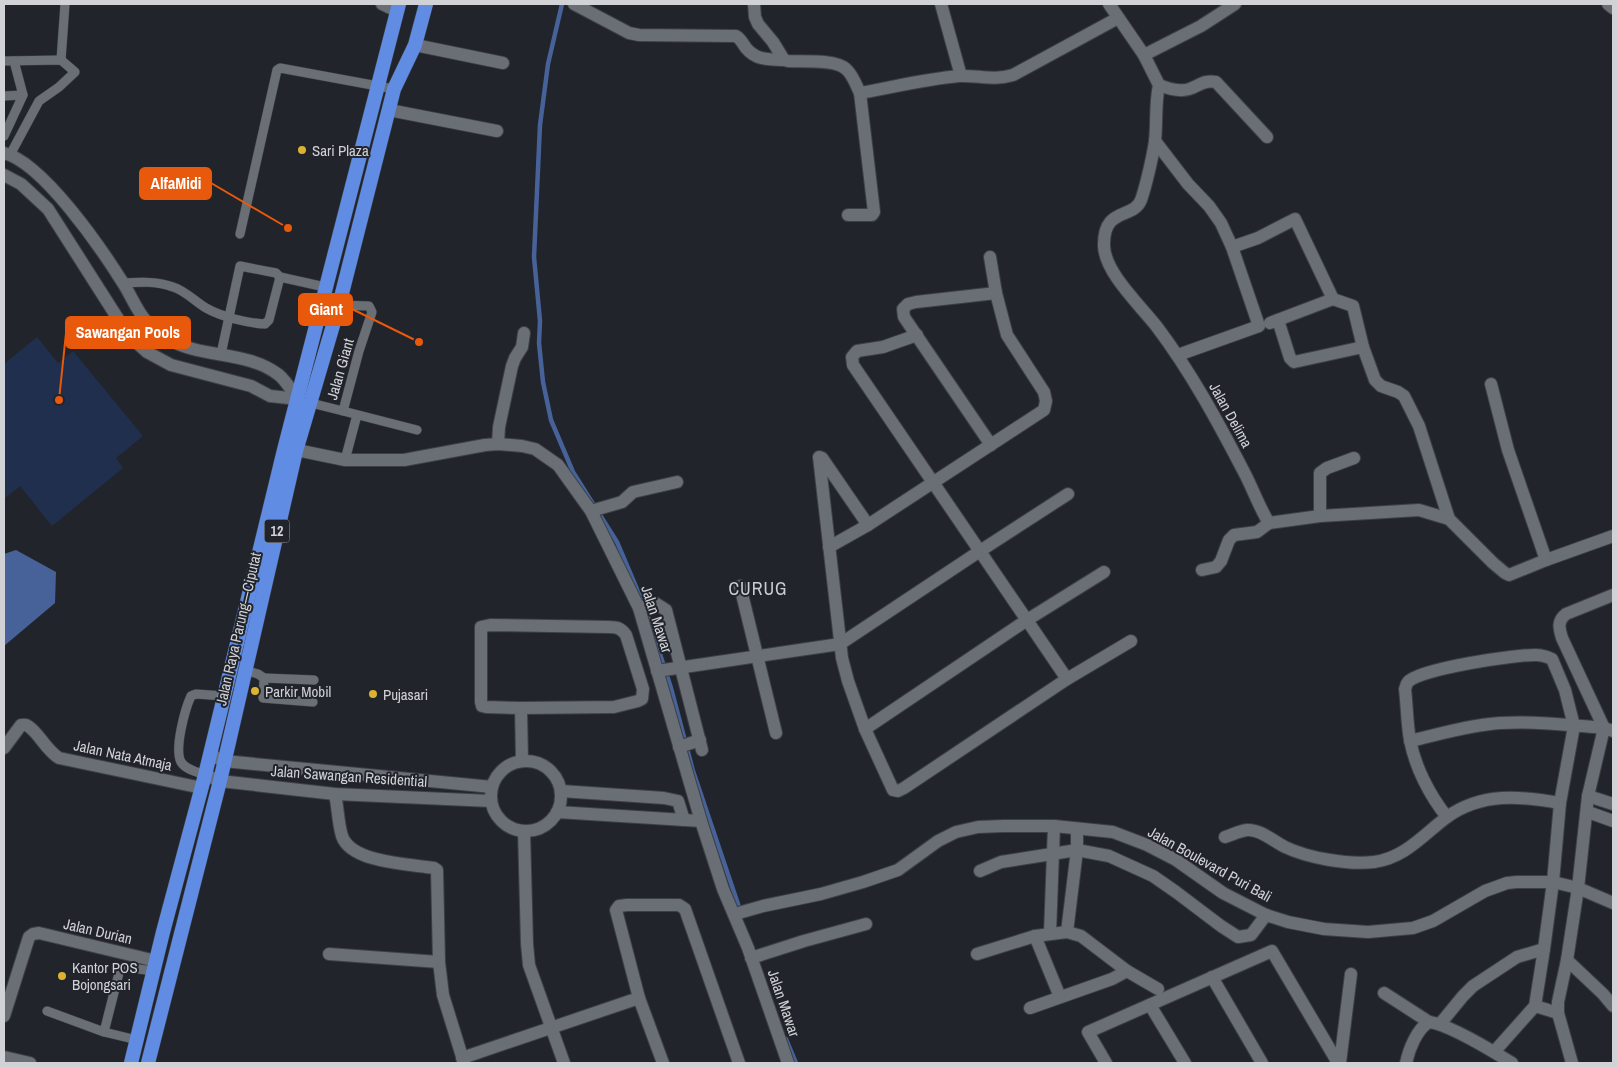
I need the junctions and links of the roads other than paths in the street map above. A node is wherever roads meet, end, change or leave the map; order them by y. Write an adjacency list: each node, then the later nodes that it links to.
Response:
1 (65, 4): 15 (lane)
2 (382, 4): 10 (street)
3 (426, 4): 13 (highway, Jalan Raya Parung—Ciputat / 12)
4 (574, 4): 16 (street)
5 (754, 4): 16 (street)
6 (942, 4): 20 (street)
7 (1109, 4): 12 (street)
8 (1235, 4): 14 (street)
9 (1608, 4): 11 (street)
10 (398, 7): 22 (highway, Jalan Raya Parung—Ciputat / 12)
11 (1613, 8)
12 (1118, 18): 14 (street); 20 (street)
13 (415, 45): 19 (street); 23 (highway, Jalan Raya Parung—Ciputat / 12)
14 (1144, 55): 21 (street)
15 (61, 60): 18 (lane); 32 (lane)
16 (784, 60): 24 (street)
17 (4, 61): 18 (lane)
18 (14, 61): 25 (lane)
19 (503, 63)
20 (961, 76): 24 (street)
21 (1159, 84): 30 (street); 31 (street, Jalan Delima)
22 (377, 86): 23 (lane); 35 (lane); 42 (highway, Jalan Raya Parung—Ciputat / 12)
23 (394, 90): 27 (highway, Jalan Raya Parung—Ciputat / 12)
24 (860, 92): 34 (street)
25 (23, 95): 26 (lane); 29 (lane)
26 (4, 96)
27 (389, 110): 28 (street); 45 (highway, Jalan Raya Parung—Ciputat / 12)
28 (497, 132)
29 (4, 136)
30 (1267, 137)
31 (1155, 141): 36 (street); 53 (street, Jalan Delima)
32 (7, 154): 37 (street)
33 (4, 175): 39 (street)
34 (848, 215)
35 (240, 234)
36 (1232, 247): 44 (street); 48 (street)
37 (99, 248): 39 (street); 41 (street)
38 (990, 257): 43 (street)
39 (80, 260): 55 (street)
40 (280, 277): 42 (lane); 46 (lane); 46 (lane)
41 (123, 283): 46 (lane); 52 (street)
42 (325, 287): 55 (highway, Jalan Raya Parung—Ciputat / 12)
43 (996, 293): 50 (street); 60 (street)
44 (1333, 299): 47 (street); 51 (street)
45 (339, 305): 55 (highway, Jalan Raya Parung—Ciputat / 12); 56 (lane, Jalan Giant)
46 (229, 316): 52 (lane)
47 (1278, 320): 48 (street); 51 (street)
48 (1259, 326): 53 (street)
49 (524, 333): 59 (street)
50 (917, 335): 60 (street); 65 (street)
51 (1363, 347): 69 (street)
52 (221, 354): 55 (street)
53 (1178, 355): 70 (street, Jalan Delima)
54 (1491, 384): 75 (street)
55 (305, 401): 56 (lane, Jalan Giant); 61 (highway, Jalan Raya Parung—Ciputat / 12)
56 (343, 411): 57 (lane, Jalan Giant)
57 (357, 415): 58 (lane, Jalan Giant); 63 (lane, Jalan Giant)
58 (417, 430)
59 (498, 444): 63 (street, Jalan Mawar); 67 (street, Jalan Mawar)
60 (991, 445): 65 (street)
61 (290, 449): 63 (street, Jalan Mawar); 86 (highway, Jalan Raya Parung—Ciputat / 12); 91 (highway, Jalan Raya Parung—Ciputat / 12)
62 (1354, 458): 68 (street)
63 (345, 460)
64 (677, 482): 67 (street)
65 (932, 482): 71 (street); 74 (street)
66 (1068, 494): 74 (street)
67 (594, 511): 80 (street, Jalan Mawar)
68 (1320, 516): 69 (street); 70 (street)
69 (1449, 519): 75 (street)
70 (1269, 523): 76 (street)
71 (868, 525): 73 (street); 73 (street)
72 (1613, 536): 75 (street)
73 (829, 548): 83 (street)
74 (980, 551): 81 (street); 83 (street)
75 (1546, 560)
76 (1202, 570)
77 (1104, 572): 81 (street)
78 (740, 586): 84 (street)
79 (1613, 595): 96 (street)
80 (640, 608): 85 (street); 87 (street, Jalan Mawar)
81 (1027, 620): 90 (street); 95 (street)
82 (1131, 641): 90 (street)
83 (840, 644): 84 (street); 95 (street)
84 (757, 656): 85 (street); 97 (street)
85 (677, 667): 87 (street); 99 (street)
86 (244, 670): 88 (lane); 102 (highway, Jalan Raya Parung—Ciputat / 12)
87 (658, 670): 99 (street, Jalan Mawar)
88 (264, 678): 89 (lane); 92 (lane)
89 (314, 680)
90 (1067, 680): 95 (street)
91 (224, 696): 101 (highway, Jalan Raya Parung—Ciputat / 12); 105 (lane)
92 (314, 702)
93 (522, 708): 93 (street); 103 (street)
94 (1574, 726): 96 (street); 98 (street); 98 (street); 111 (street)
95 (865, 729)
96 (1608, 730): 109 (street)
97 (776, 733)
98 (1410, 741): 115 (street)
99 (691, 745): 117 (street, Jalan Mawar)
100 (4, 748): 105 (street, Jalan Nata Atmaja)
101 (210, 755): 102 (street, Jalan Sawangan Residential); 105 (highway, Jalan Raya Parung—Ciputat / 12)
102 (224, 761): 104 (highway, Jalan Raya Parung—Ciputat / 12); 106 (street, Jalan Sawangan Residential)
103 (522, 761): 106 (street); 107 (street)
104 (220, 781): 105 (street, Jalan Sawangan Residential); 108 (street, Jalan Sawangan Residential); 127 (highway, Jalan Raya Parung—Ciputat / 12)
105 (204, 782): 125 (highway, Jalan Raya Parung—Ciputat / 12)
106 (492, 787): 110 (street)
107 (560, 791): 113 (street); 116 (street)
108 (336, 794): 110 (street, Jalan Sawangan Residential); 142 (street)
109 (1588, 796): 112 (street); 114 (street)
110 (491, 801): 121 (street)
111 (1560, 803): 115 (street); 128 (street)
112 (1613, 804)
113 (557, 812): 116 (street); 121 (street)
114 (1588, 812): 118 (street); 129 (street)
115 (1447, 817): 122 (street)
116 (684, 820): 117 (street)
117 (701, 821): 131 (street, Jalan Mawar)
118 (1613, 821)
119 (1054, 826): 120 (street, Jalan Boulevard Puri Bali); 124 (street); 131 (street, Jalan Boulevard Puri Bali)
120 (1077, 829): 123 (street); 132 (street, Jalan Boulevard Puri Bali)
121 (524, 831): 159 (street)
122 (1225, 837)
123 (1077, 850): 124 (street); 132 (street); 134 (street)
124 (1053, 853): 126 (street); 135 (street)
125 (180, 868): 127 (highway); 143 (highway, Jalan Raya Parung—Ciputat / 12)
126 (980, 871)
127 (197, 872): 167 (highway, Jalan Raya Parung—Ciputat / 12)
128 (1553, 882): 129 (street, Jalan Boulevard Puri Bali); 132 (street, Jalan Boulevard Puri Bali); 137 (street)
129 (1578, 888): 130 (street, Jalan Boulevard Puri Bali); 141 (street)
130 (1613, 902)
131 (735, 914): 140 (street, Jalan Mawar)
132 (1266, 915)
133 (866, 924): 140 (street)
134 (1066, 932): 135 (street); 144 (street)
135 (1050, 933): 136 (street)
136 (1035, 936): 139 (street); 150 (street)
137 (1544, 949): 152 (street); 158 (street)
138 (329, 954): 142 (street)
139 (977, 954)
140 (751, 958): 171 (street, Jalan Mawar)
141 (1567, 960): 153 (street); 156 (street)
142 (439, 962): 164 (street)
143 (155, 966): 157 (street, Jalan Durian); 160 (lane); 161 (highway, Jalan Raya Parung—Ciputat / 12)
144 (1128, 971): 147 (street); 150 (street)
145 (1351, 974): 175 (street)
146 (1212, 978): 151 (street); 174 (street); 175 (street)
147 (1158, 989)
148 (1384, 993): 158 (street)
149 (639, 998): 159 (street); 169 (street); 170 (street)
150 (1060, 998): 154 (street)
151 (1150, 1005): 172 (street); 173 (street)
152 (1534, 1006): 156 (street); 162 (street)
153 (1613, 1006)
154 (1030, 1008)
155 (47, 1011): 160 (lane)
156 (1558, 1013): 178 (street)
157 (4, 1016)
158 (1435, 1023): 162 (street); 176 (street)
159 (551, 1027): 164 (street); 168 (street)
160 (104, 1032): 161 (lane)
161 (137, 1040): 166 (highway, Jalan Raya Parung—Ciputat / 12)
162 (1494, 1052): 177 (street)
163 (4, 1057): 165 (street)
164 (463, 1061)
165 (30, 1063)
166 (131, 1063)
167 (148, 1063)
168 (564, 1063)
169 (663, 1063)
170 (739, 1063)
171 (788, 1063)
172 (1106, 1063)
173 (1184, 1063)
174 (1262, 1063)
175 (1339, 1063)
176 (1406, 1063)
177 (1512, 1063)
178 (1572, 1063)

